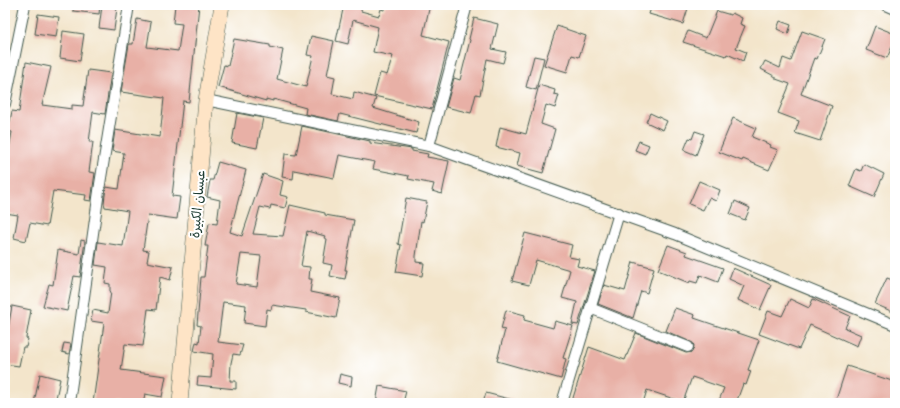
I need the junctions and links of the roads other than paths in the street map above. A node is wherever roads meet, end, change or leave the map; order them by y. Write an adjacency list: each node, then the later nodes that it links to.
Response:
1 (24, 5): 8 (street)
2 (129, 5): 14 (street)
3 (222, 5): 7 (main road, عبسان الكبيرة)
4 (467, 5): 9 (street)
5 (886, 5): 6 (street)
6 (895, 9)
7 (206, 100): 9 (street); 15 (main road, عبسان الكبيرة)
8 (5, 104)
9 (429, 146): 10 (street)
10 (619, 213): 11 (street); 12 (street)
11 (590, 308): 13 (street); 16 (street)
12 (894, 321)
13 (688, 347)
14 (69, 403)
15 (180, 403)
16 (562, 403)

